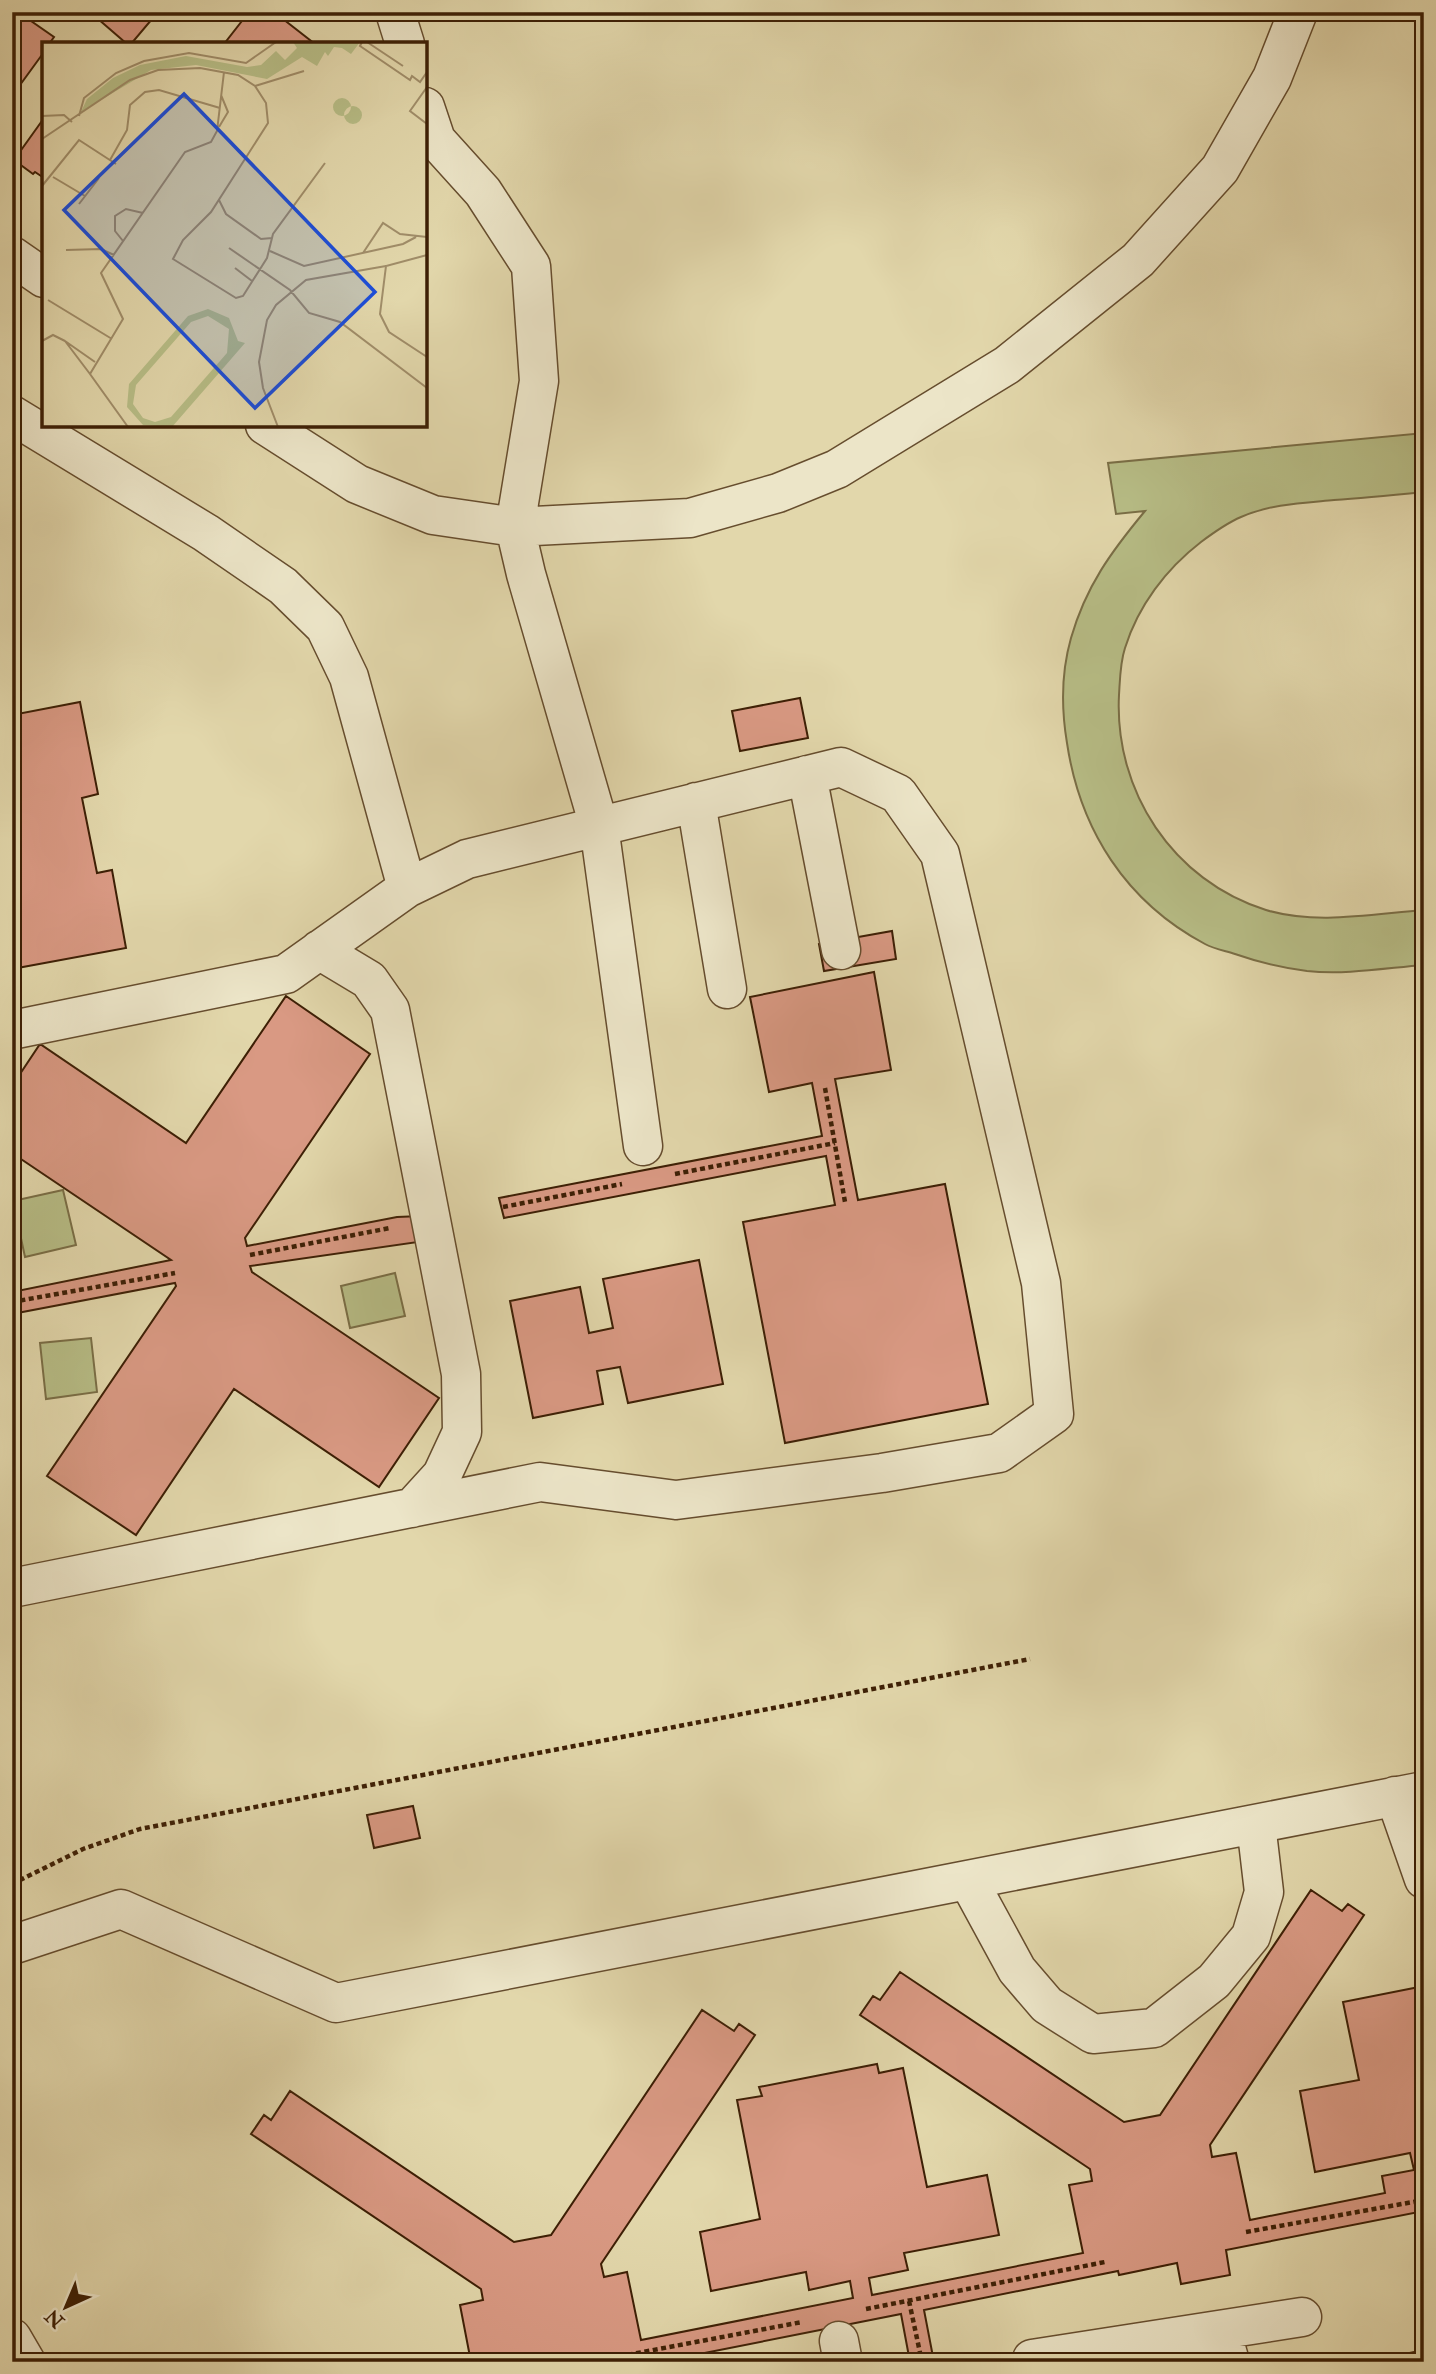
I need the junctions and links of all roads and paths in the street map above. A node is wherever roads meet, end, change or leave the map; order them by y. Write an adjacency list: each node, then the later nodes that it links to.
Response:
1 (395, 12): 3 (lane)
2 (1298, 12): 9 (lane)
3 (404, 42)
4 (427, 113): 9 (lane)
5 (12, 257): 6 (lane)
6 (42, 277)
7 (12, 415): 13 (lane)
8 (268, 427): 9 (lane)
9 (515, 527): 12 (lane)
10 (807, 775): 11 (lane); 15 (lane); 25 (lane)
11 (696, 802): 12 (lane); 16 (lane)
12 (599, 826): 13 (lane); 19 (lane)
13 (407, 888): 14 (lane)
14 (319, 950): 17 (lane); 25 (lane)
15 (841, 950)
16 (727, 989)
17 (12, 1030)
18 (825, 1088): 20 (path)
19 (643, 1146)
20 (845, 1202)
21 (395, 1227): 22 (path)
22 (250, 1255)
23 (175, 1273): 24 (path)
24 (12, 1302)
25 (412, 1508): 26 (lane)
26 (12, 1588)
27 (1030, 1660): 32 (path)
28 (1409, 1793): 29 (lane); 30 (lane)
29 (1256, 1824): 31 (lane); 31 (lane)
30 (1424, 1879)
31 (968, 1880): 33 (lane)
32 (12, 1884)
33 (12, 1944)
34 (1424, 2200): 35 (path)
35 (1246, 2232)
36 (909, 2301): 42 (path)
37 (1301, 2317): 39 (lane)
38 (12, 2338): 41 (lane)
39 (1225, 2346): 40 (lane)
40 (1032, 2359)
41 (26, 2362)
42 (922, 2362)

